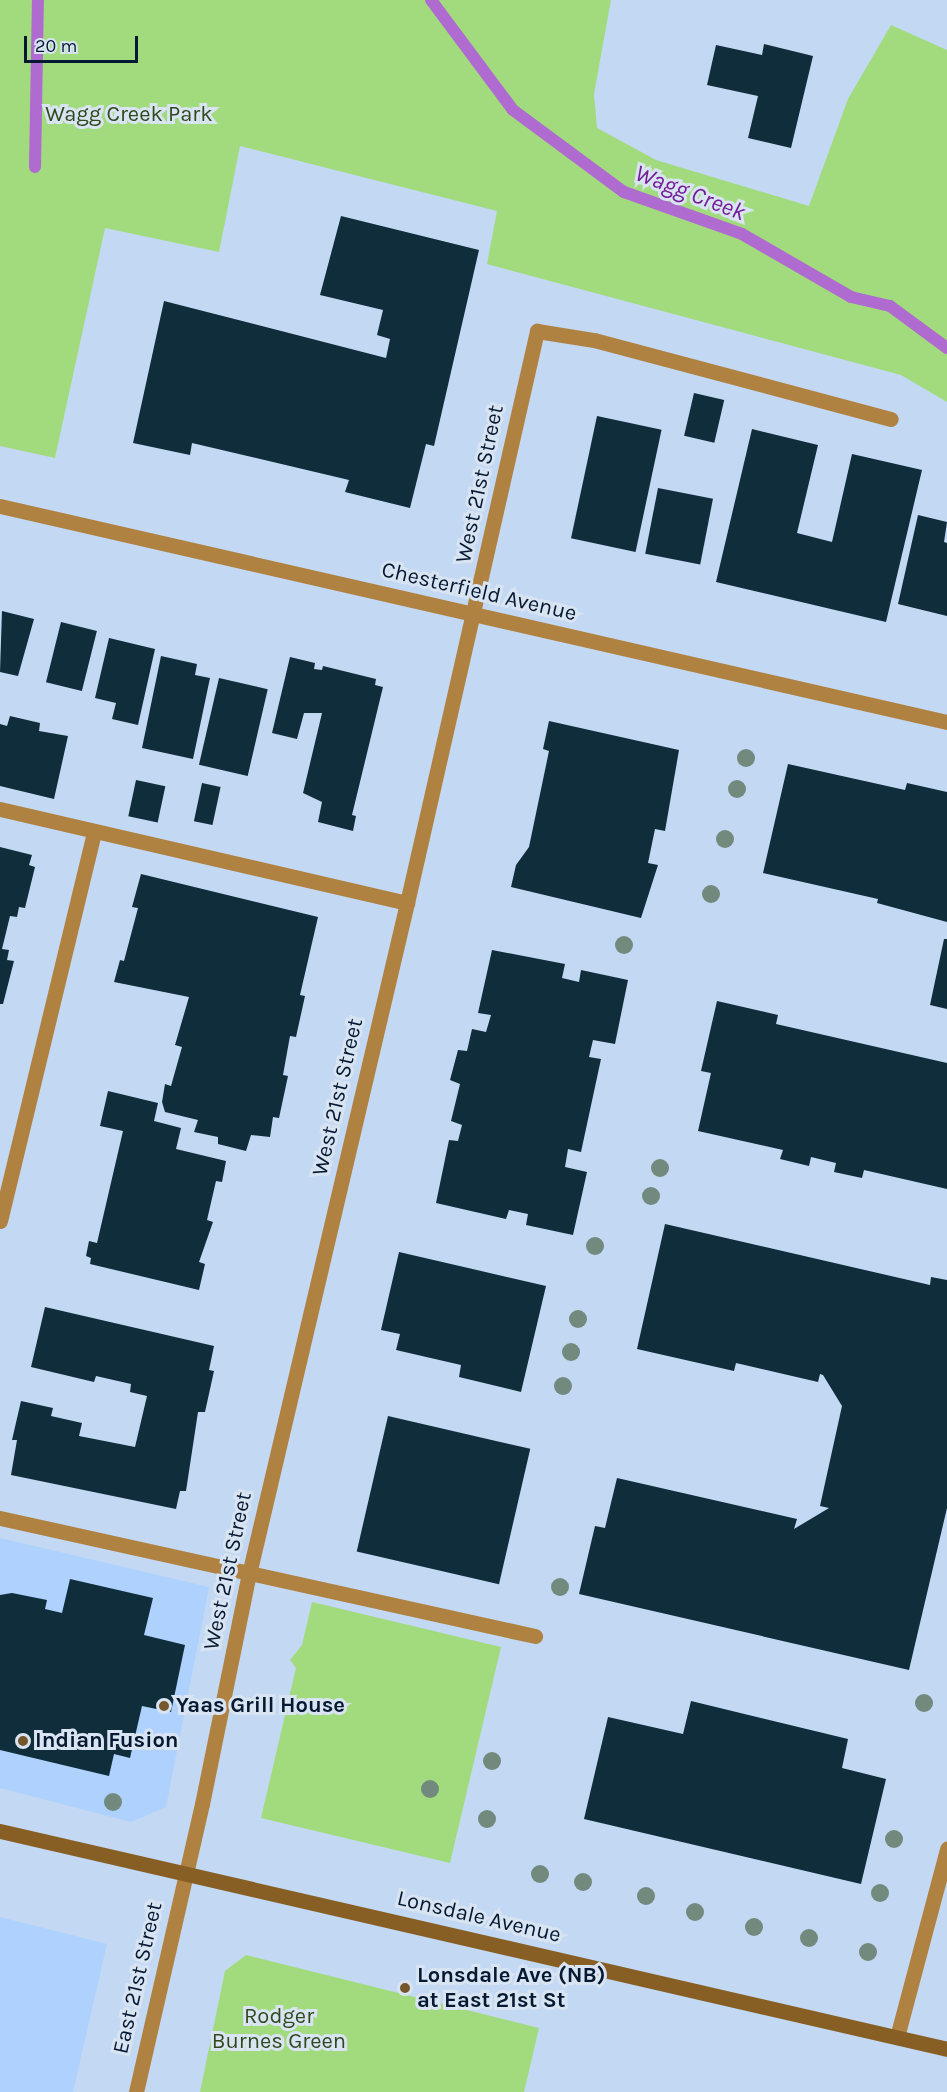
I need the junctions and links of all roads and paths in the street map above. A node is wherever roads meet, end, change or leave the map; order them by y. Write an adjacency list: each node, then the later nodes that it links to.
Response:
1 (891, 419): 3 (street, West 21st Street)
2 (0, 506): 3 (street, Chesterfield Avenue)
3 (474, 614): 4 (street, Chesterfield Avenue); 7 (street, West 21st Street)
4 (947, 722)
5 (0, 809): 6 (street)
6 (94, 831): 7 (street); 8 (street)
7 (407, 903): 10 (street, West 21st Street)
8 (0, 1221)
9 (0, 1518): 10 (street)
10 (249, 1574): 11 (street); 14 (street, West 21st Street)
11 (535, 1636)
12 (0, 1831): 14 (main road, Lonsdale Avenue)
13 (947, 1849): 15 (street)
14 (185, 1874): 15 (main road, Lonsdale Avenue); 17 (street, East 21st Street)
15 (897, 2037): 16 (main road, Lonsdale Avenue)
16 (947, 2049)
17 (136, 2092)

